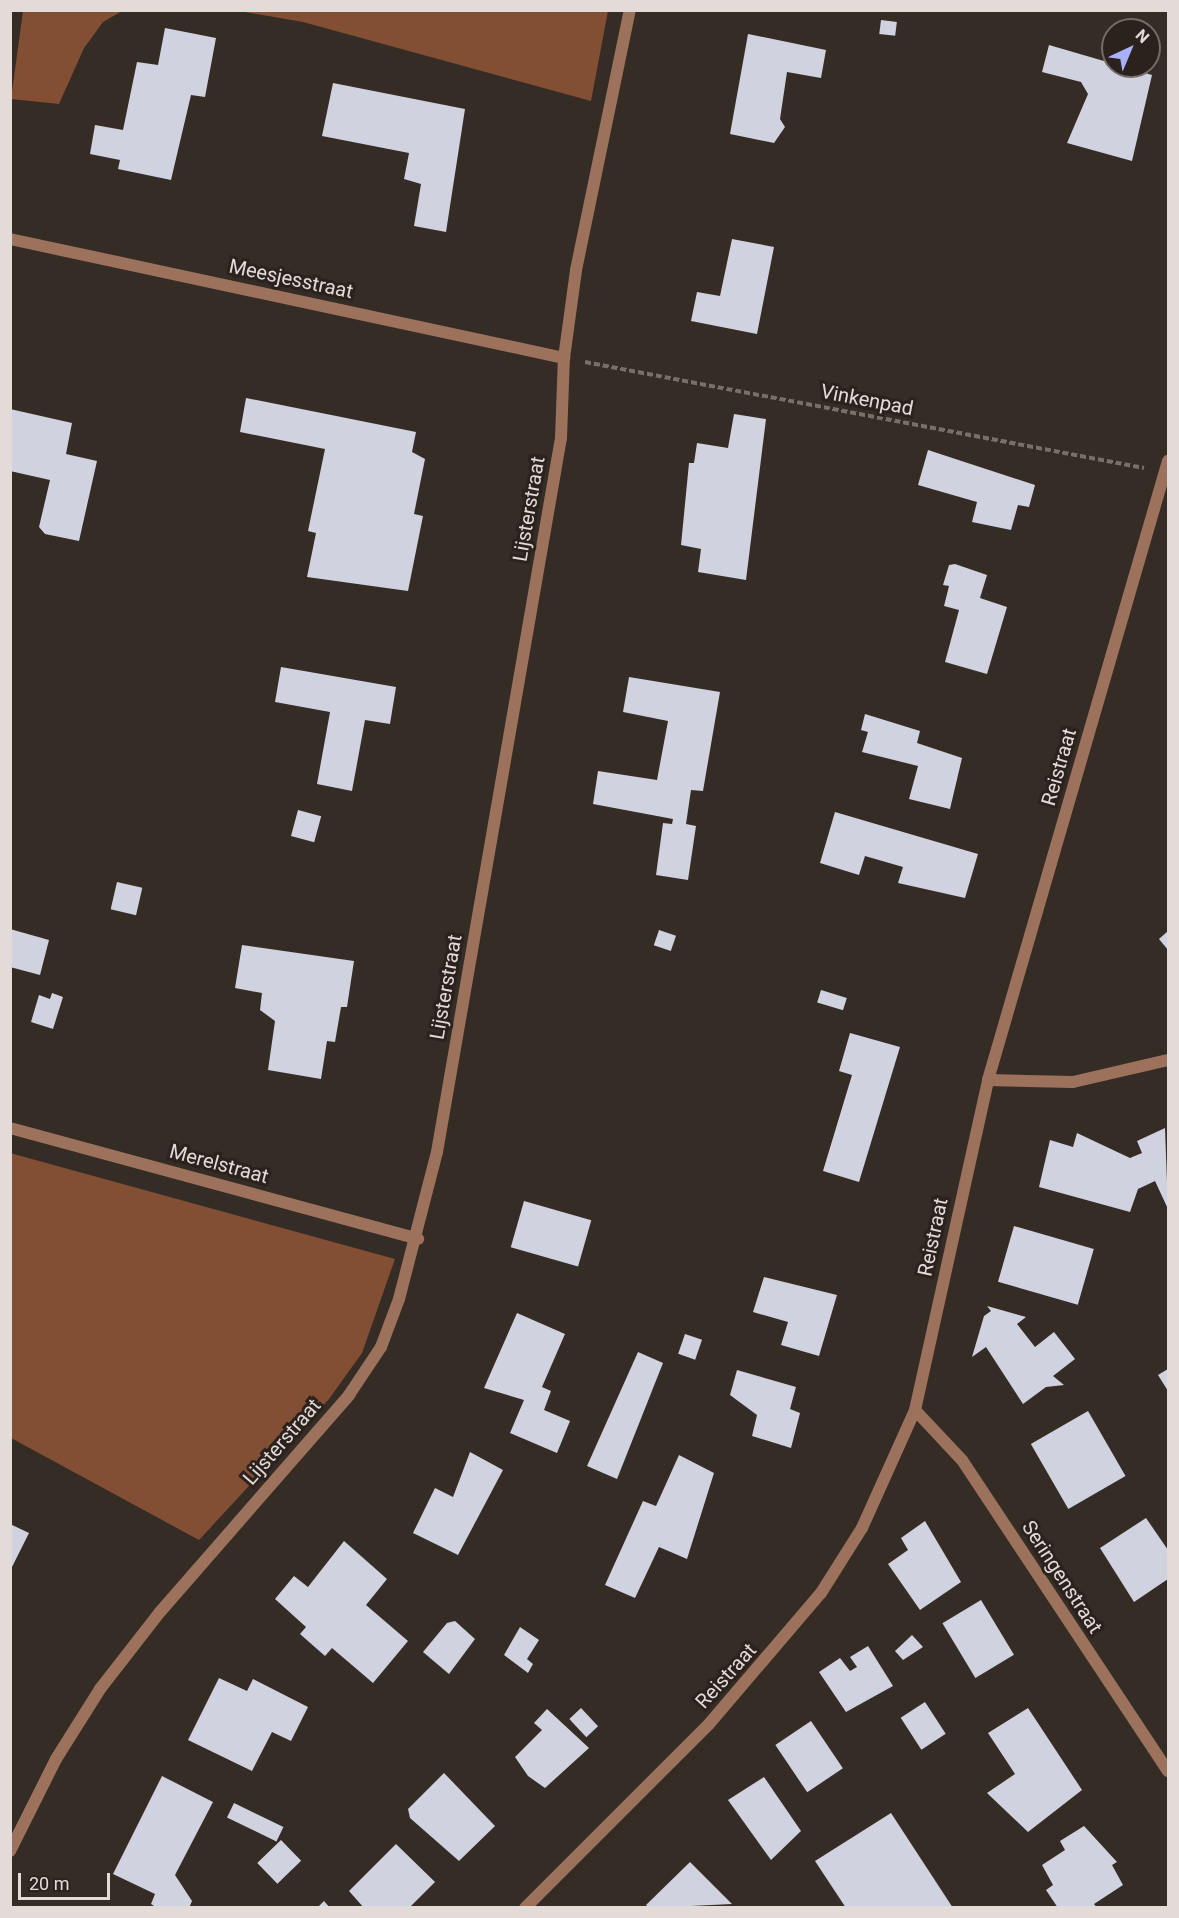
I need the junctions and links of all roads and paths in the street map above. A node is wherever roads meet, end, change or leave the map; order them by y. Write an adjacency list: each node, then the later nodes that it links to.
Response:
1 (630, 10): 3 (street, Lijsterstraat)
2 (10, 238): 3 (street, Meesjesstraat)
3 (564, 358): 4 (path, Vinkenpad); 8 (street, Lijsterstraat)
4 (1167, 467): 6 (street, Reistraat)
5 (1168, 1060): 6 (street)
6 (988, 1080): 9 (street, Reistraat)
7 (10, 1128): 8 (street, Merelstraat)
8 (418, 1239): 11 (street, Lijsterstraat)
9 (915, 1410): 10 (street, Seringenstraat); 12 (street, Reistraat)
10 (1168, 1771)
11 (10, 1851)
12 (525, 1908)

